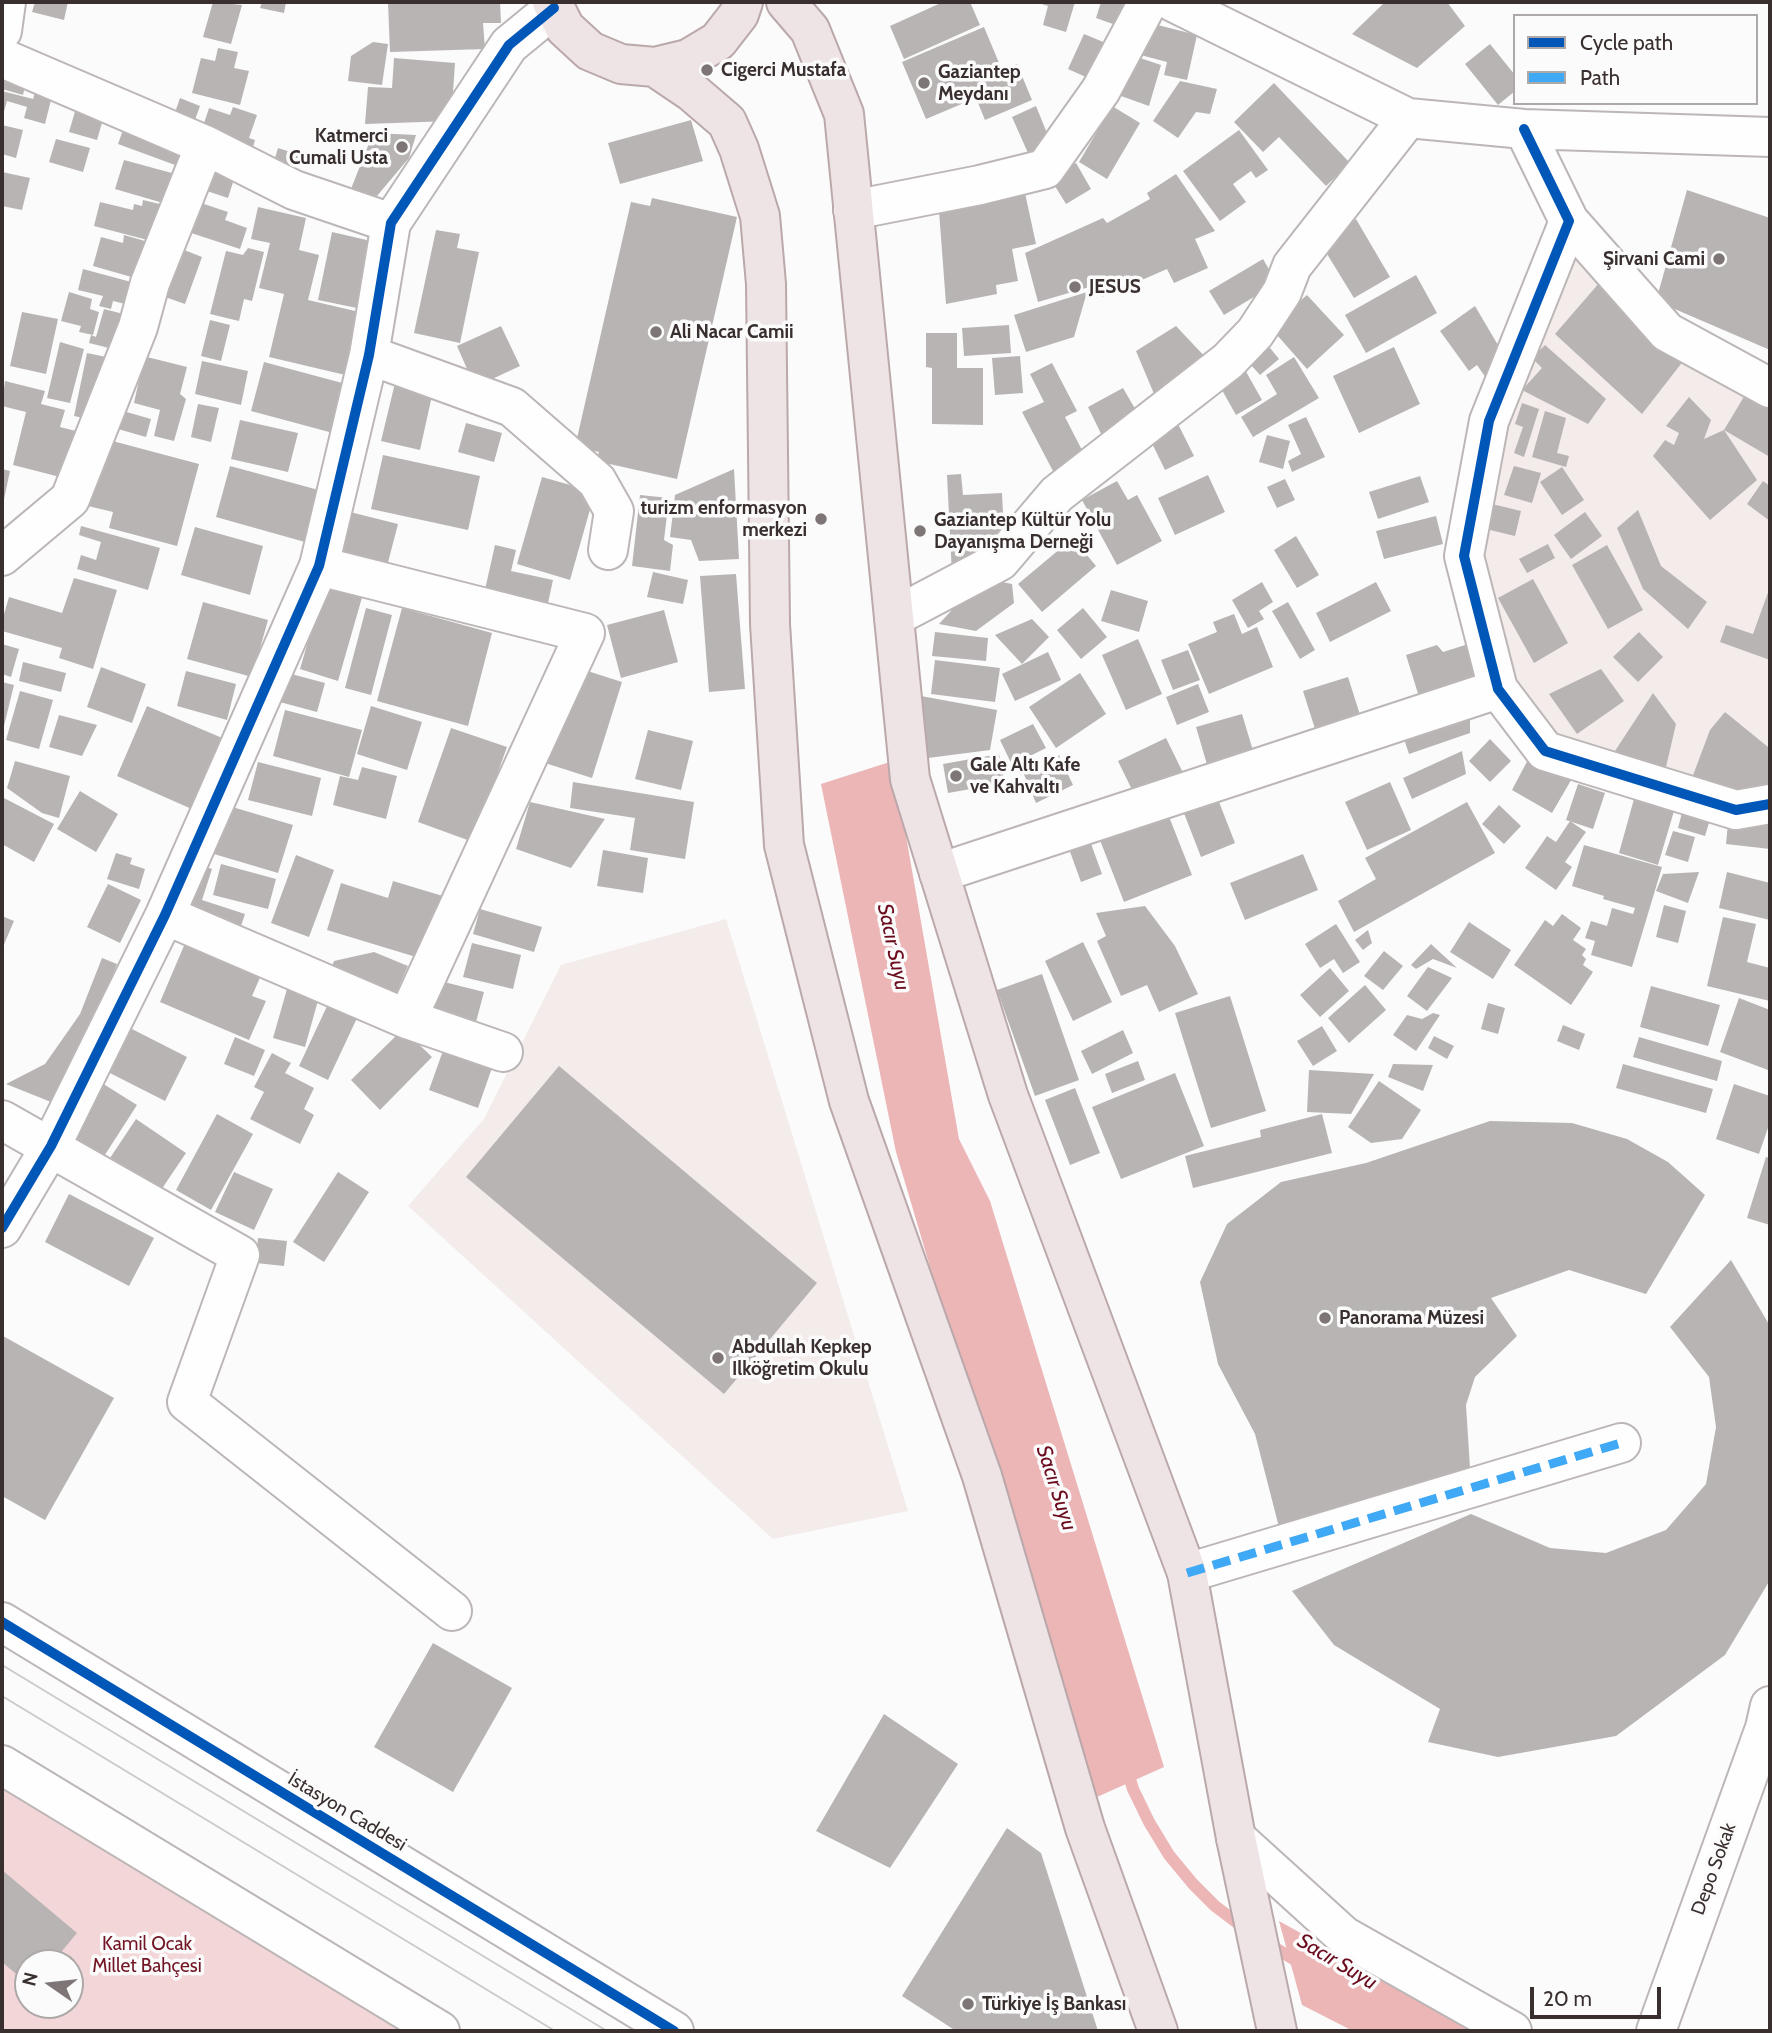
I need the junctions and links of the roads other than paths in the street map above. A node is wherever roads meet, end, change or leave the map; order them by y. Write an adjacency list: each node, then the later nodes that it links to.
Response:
1 (6, 2): 7 (street)
2 (743, 2): 9 (main road)
3 (786, 2): 14 (main road)
4 (1148, 2): 14 (street)
5 (1173, 2): 10 (street)
6 (553, 5): 9 (main road); 16 (street)
7 (2, 31)
8 (2, 58): 13 (street)
9 (655, 67): 41 (main road)
10 (1408, 118): 11 (street); 22 (street)
11 (1524, 129): 12 (street); 15 (street)
12 (1770, 137)
13 (205, 145): 16 (street); 20 (street)
14 (853, 210): 22 (main road)
15 (1569, 221): 18 (street); 23 (street)
16 (391, 223): 17 (street)
17 (369, 355): 19 (street); 21 (street)
18 (1770, 388)
19 (608, 550)
20 (2, 556)
21 (319, 566): 26 (street); 27 (street)
22 (894, 617): 25 (main road)
23 (1498, 689): 24 (street); 25 (street)
24 (1770, 804)
25 (939, 873): 33 (main road)
26 (164, 915): 27 (street); 30 (street)
27 (407, 1018): 28 (street)
28 (503, 1052)
29 (2, 1120): 30 (street)
30 (51, 1146): 31 (street); 34 (street)
31 (2, 1228)
32 (1620, 1443): 33 (street)
33 (1187, 1573): 38 (main road)
34 (452, 1611)
35 (2, 1622): 40 (street, İstasyon Caddesi)
36 (1768, 1722): 44 (street, Depo Sokak)
37 (2, 1765): 39 (street)
38 (1236, 1838): 42 (main road); 43 (street)
39 (439, 2031)
40 (674, 2031)
41 (1158, 2031)
42 (1277, 2031)
43 (1512, 2031)
44 (1656, 2031)

